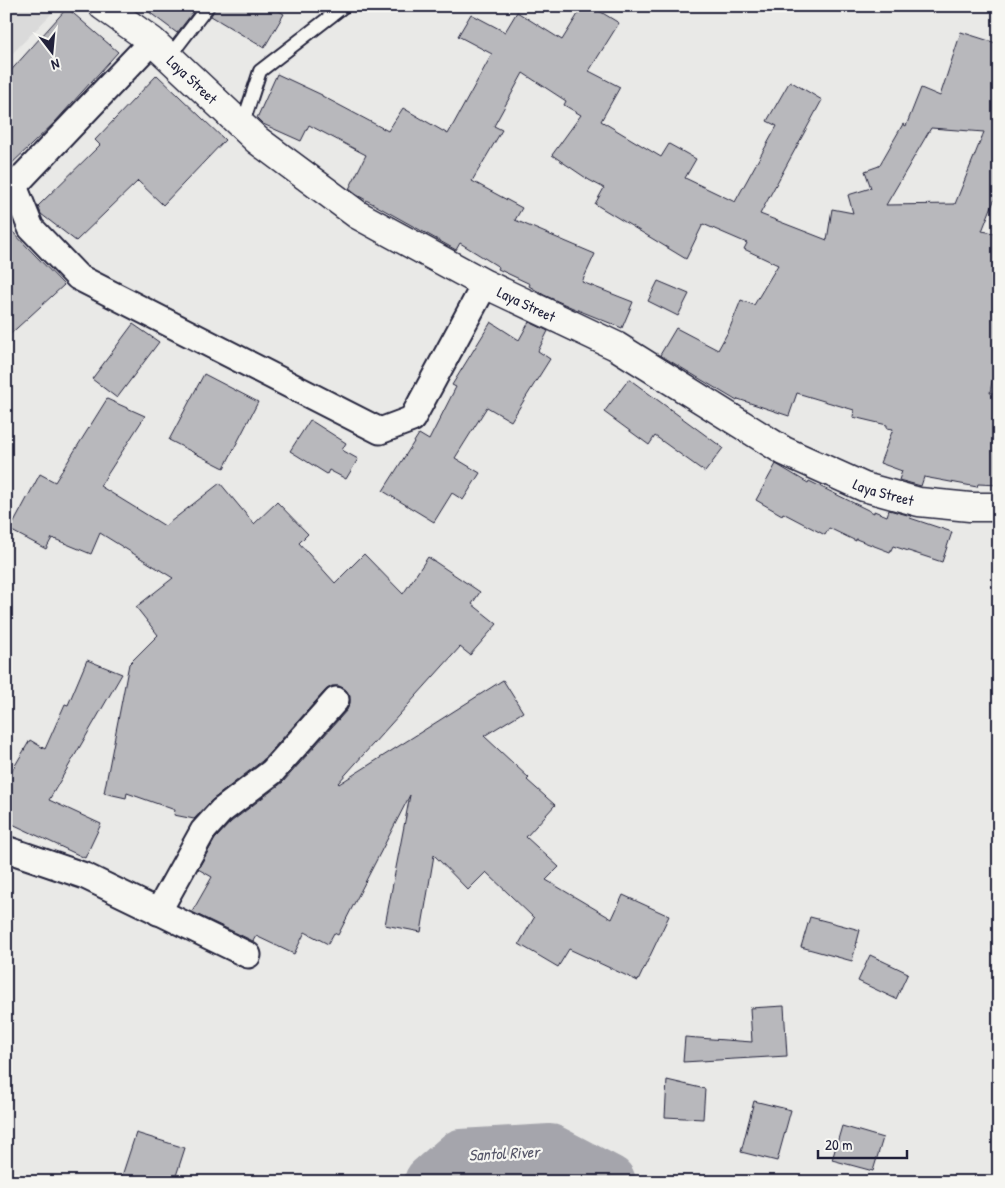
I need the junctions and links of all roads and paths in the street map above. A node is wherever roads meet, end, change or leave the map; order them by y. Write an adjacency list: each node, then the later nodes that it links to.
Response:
1 (103, 6): 4 (street, Laya Street)
2 (208, 6): 4 (lane)
3 (344, 6): 5 (lane)
4 (160, 49): 5 (street, Laya Street); 6 (street)
5 (242, 126): 7 (street, Laya Street)
6 (10, 190): 7 (street)
7 (485, 284): 8 (street, Laya Street)
8 (999, 506)
9 (336, 700): 11 (street)
10 (6, 848): 11 (street)
11 (158, 912): 12 (street)
12 (248, 955)

